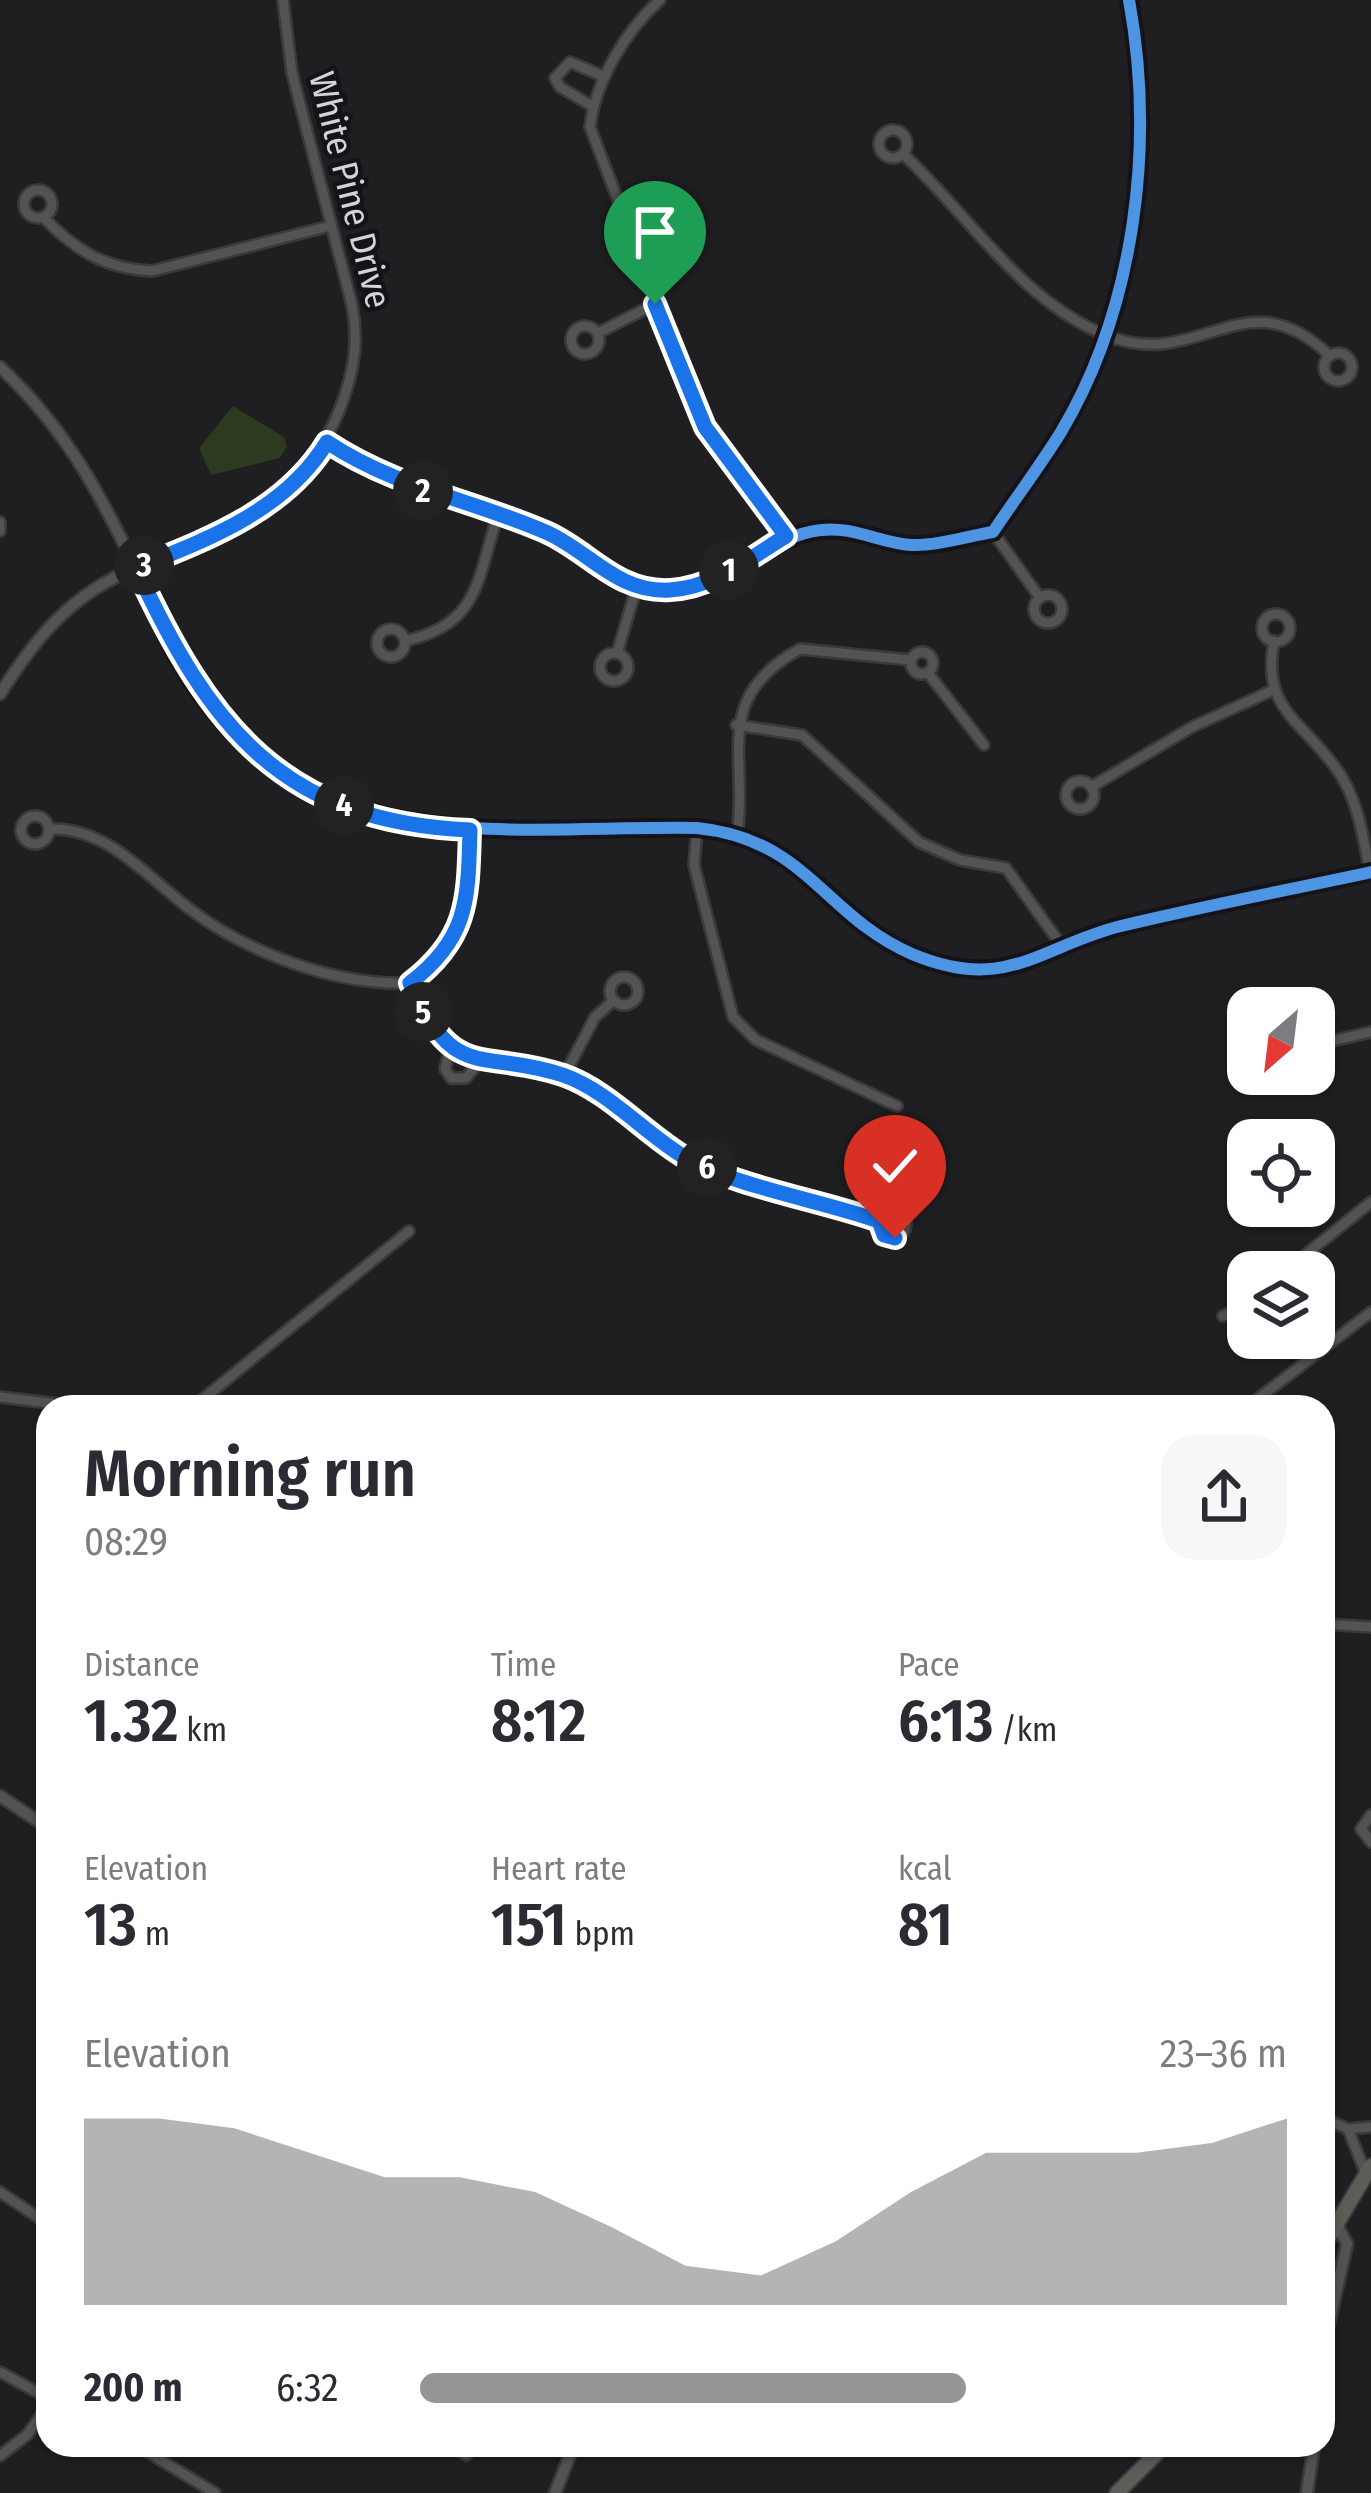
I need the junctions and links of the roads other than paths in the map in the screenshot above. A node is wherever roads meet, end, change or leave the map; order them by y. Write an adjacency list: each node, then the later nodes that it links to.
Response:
1 (283, 0): 8 (street, White Pine Drive)
2 (660, 0): 4 (street)
3 (1129, 0): 11 (street)
4 (605, 77): 5 (street); 5 (street)
5 (592, 106): 9 (street)
6 (903, 154): 11 (street)
7 (43, 217): 8 (street)
8 (330, 226): 14 (street, White Pine Drive)
9 (655, 304): 10 (street); 17 (street)
10 (598, 333)
11 (1103, 334): 12 (street); 16 (street)
12 (1330, 356)
13 (0, 367): 18 (street)
14 (327, 442): 15 (street); 18 (street, White Pine Drive)
15 (497, 517): 19 (street); 21 (street)
16 (993, 532): 17 (street); 20 (street)
17 (786, 536): 19 (street)
18 (136, 568): 27 (street); 33 (street)
19 (637, 586): 23 (street)
20 (1040, 598)
21 (405, 641)
22 (1274, 641): 26 (street)
23 (617, 653)
24 (911, 660): 25 (street); 25 (street); 28 (street)
25 (928, 673): 29 (street)
26 (1273, 690): 30 (street); 35 (street)
27 (0, 694)
28 (736, 725): 34 (street); 36 (street)
29 (985, 745)
30 (1091, 787)
31 (697, 828): 33 (street); 34 (street); 44 (street)
32 (49, 829): 37 (street)
33 (470, 830): 37 (street)
34 (737, 835): 36 (street)
35 (1371, 872): 36 (street)
36 (1064, 949)
37 (410, 983): 41 (street)
38 (614, 1000): 43 (street)
39 (1371, 1032): 40 (street)
40 (1335, 1040)
41 (451, 1046): 42 (street); 42 (street)
42 (479, 1062): 43 (street)
43 (564, 1076): 46 (street)
44 (897, 1106)
45 (1371, 1202): 48 (street)
46 (879, 1221)
47 (409, 1231): 52 (street)
48 (1311, 1251)
49 (1371, 1312): 53 (street)
50 (1227, 1314): 51 (street)
51 (1222, 1316)
52 (208, 1395)
53 (1263, 1395)
54 (0, 1396): 55 (street)
55 (36, 1401)
56 (1335, 1625): 57 (street)
57 (1371, 1627)
58 (0, 1796): 60 (street)
59 (1371, 1815): 61 (street)
60 (36, 1820)
61 (1371, 1842)
62 (1335, 2123): 64 (street)
63 (1371, 2127): 64 (street)
64 (1348, 2129): 65 (street)
65 (1368, 2171): 68 (main road)
66 (0, 2192): 67 (street)
67 (36, 2216)
68 (1337, 2225): 69 (main road); 70 (street)
69 (1335, 2228)
70 (1335, 2297)
71 (0, 2372): 72 (street)
72 (36, 2394)
73 (36, 2421): 74 (street)
74 (0, 2456)
75 (156, 2457): 79 (street)
76 (571, 2457): 80 (street)
77 (1153, 2457): 81 (main road)
78 (1312, 2457): 82 (street)
79 (215, 2493)
80 (555, 2493)
81 (1117, 2493)
82 (1306, 2493)

